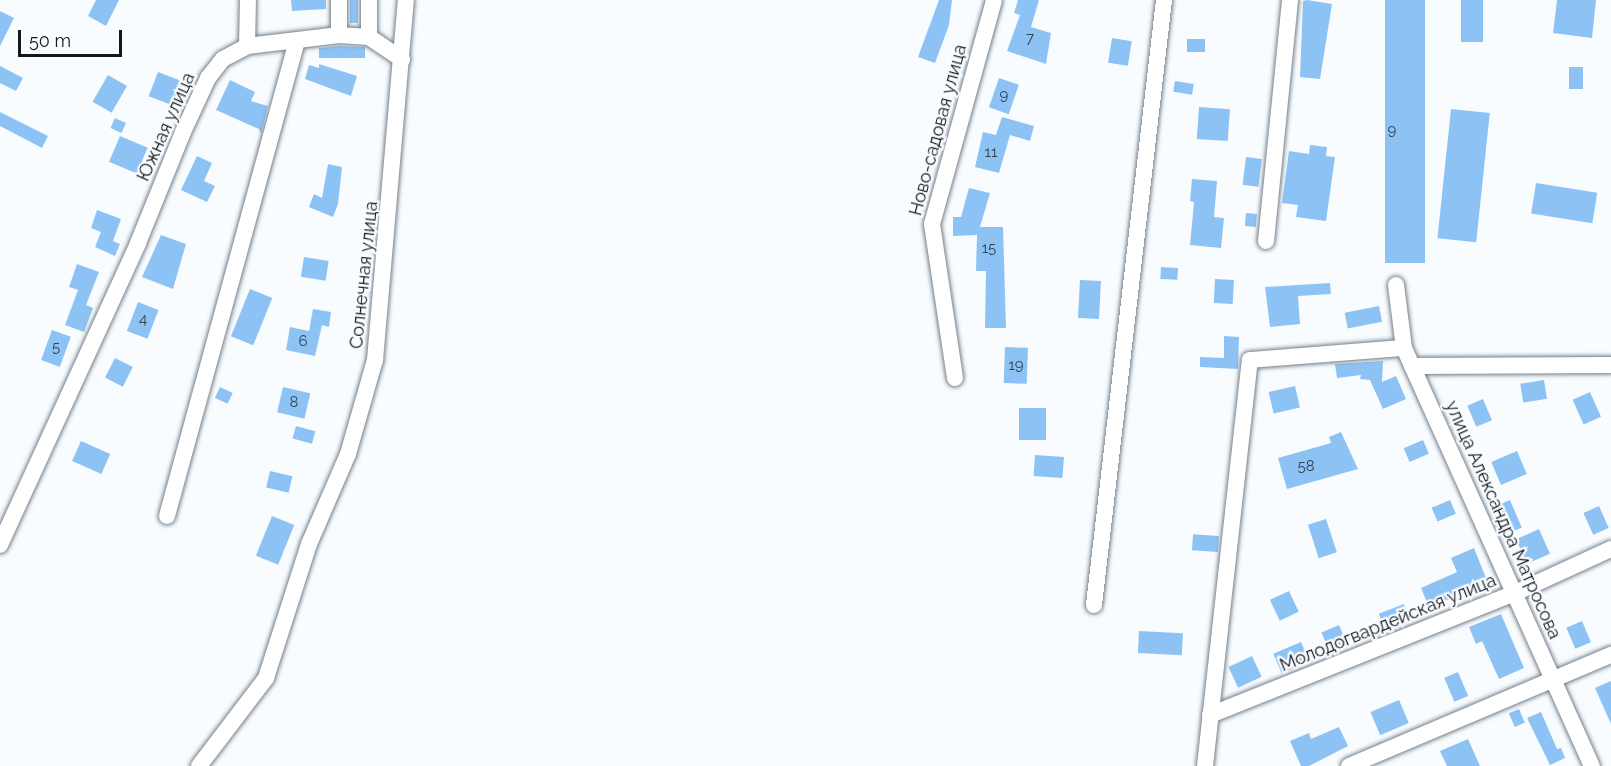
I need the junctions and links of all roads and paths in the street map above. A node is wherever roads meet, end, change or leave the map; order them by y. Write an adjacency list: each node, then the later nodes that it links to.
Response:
1 (248, 0): 11 (street)
2 (339, 0): 8 (street)
3 (369, 0): 9 (street)
4 (406, 0): 12 (street, Солнечная улица)
5 (994, 0): 18 (street, Ново-садовая улица)
6 (1164, 0): 23 (street)
7 (1290, 0): 13 (street)
8 (339, 35): 9 (street, Южная улица); 10 (street, Южная улица)
9 (369, 37): 12 (street, Южная улица)
10 (297, 41): 11 (street, Южная улица); 19 (street)
11 (247, 46): 20 (street, Южная улица)
12 (402, 59): 27 (street, Солнечная улица)
13 (1266, 241)
14 (1396, 285): 15 (street, улица Александра Матросова)
15 (1404, 348): 17 (street, улица Александра Матросова); 26 (street)
16 (1611, 365): 17 (street)
17 (1412, 366): 22 (street, улица Александра Матросова)
18 (955, 378)
19 (167, 516)
20 (0, 545)
21 (1611, 549): 22 (street, Молодогвардейская улица)
22 (1513, 594): 25 (street, улица Александра Матросова); 26 (street, Молодогвардейская улица)
23 (1094, 605)
24 (1611, 655): 25 (street)
25 (1554, 679): 29 (street); 30 (street, улица Александра Матросова)
26 (1210, 715): 28 (street)
27 (199, 766)
28 (1204, 766)
29 (1349, 766)
30 (1592, 766)

